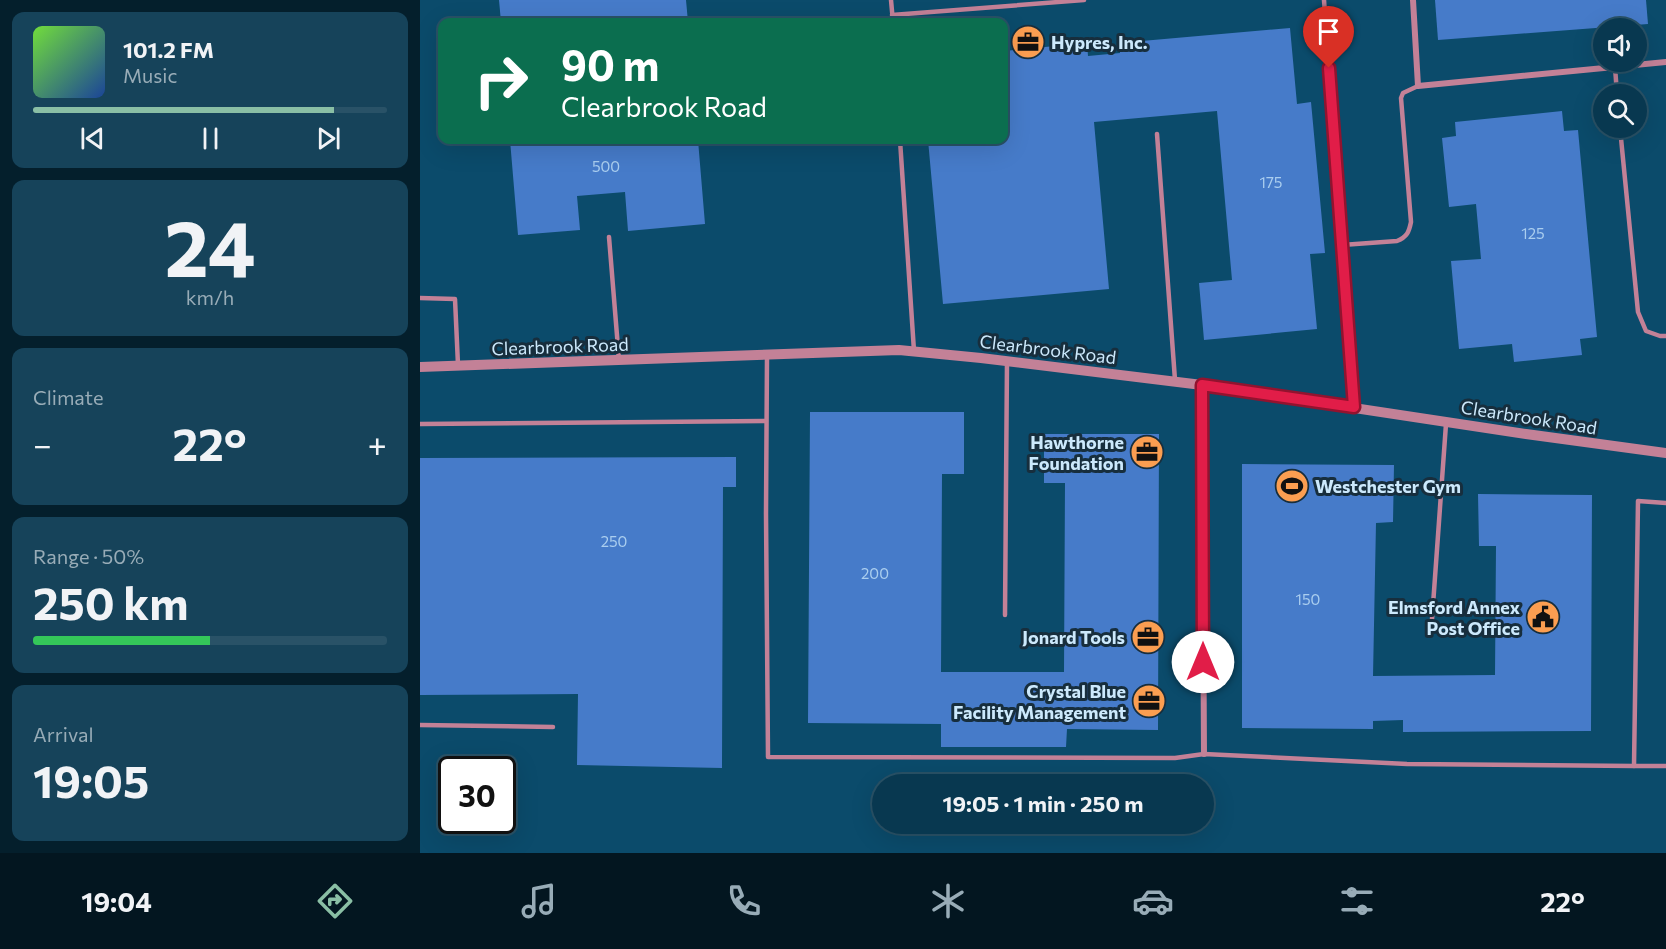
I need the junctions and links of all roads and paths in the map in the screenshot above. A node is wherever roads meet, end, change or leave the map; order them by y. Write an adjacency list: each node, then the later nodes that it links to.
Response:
1 (891, 0): 5 (lane)
2 (1084, 0): 5 (lane)
3 (1324, 0): 15 (lane)
4 (1413, 0): 10 (street)
5 (892, 15): 6 (lane)
6 (892, 18)
7 (1666, 62): 8 (street)
8 (1647, 64)
9 (1593, 69): 10 (street)
10 (1418, 86): 15 (lane)
11 (1157, 134): 24 (lane)
12 (1621, 138): 17 (lane)
13 (900, 144): 18 (lane)
14 (609, 237): 20 (lane)
15 (1342, 244): 26 (lane)
16 (420, 298): 22 (lane)
17 (1666, 336)
18 (914, 351): 19 (street, Clearbrook Road); 21 (street, Clearbrook Road)
19 (767, 355): 20 (street, Clearbrook Road); 27 (lane)
20 (619, 360): 22 (street, Clearbrook Road)
21 (1007, 361): 24 (street, Clearbrook Road); 32 (lane)
22 (458, 365): 23 (street, Clearbrook Road)
23 (420, 367)
24 (1175, 381): 25 (street, Clearbrook Road)
25 (1202, 385): 26 (street, Clearbrook Road); 36 (street)
26 (1354, 407): 28 (street, Clearbrook Road)
27 (766, 421): 29 (lane); 36 (lane)
28 (1446, 421): 30 (street, Clearbrook Road); 33 (lane)
29 (420, 424)
30 (1666, 453)
31 (1666, 503): 37 (lane)
32 (1005, 615)
33 (1431, 633)
34 (420, 724): 35 (lane)
35 (553, 727)
36 (1204, 754): 37 (lane)
37 (1634, 766): 38 (lane)
38 (1666, 766)

